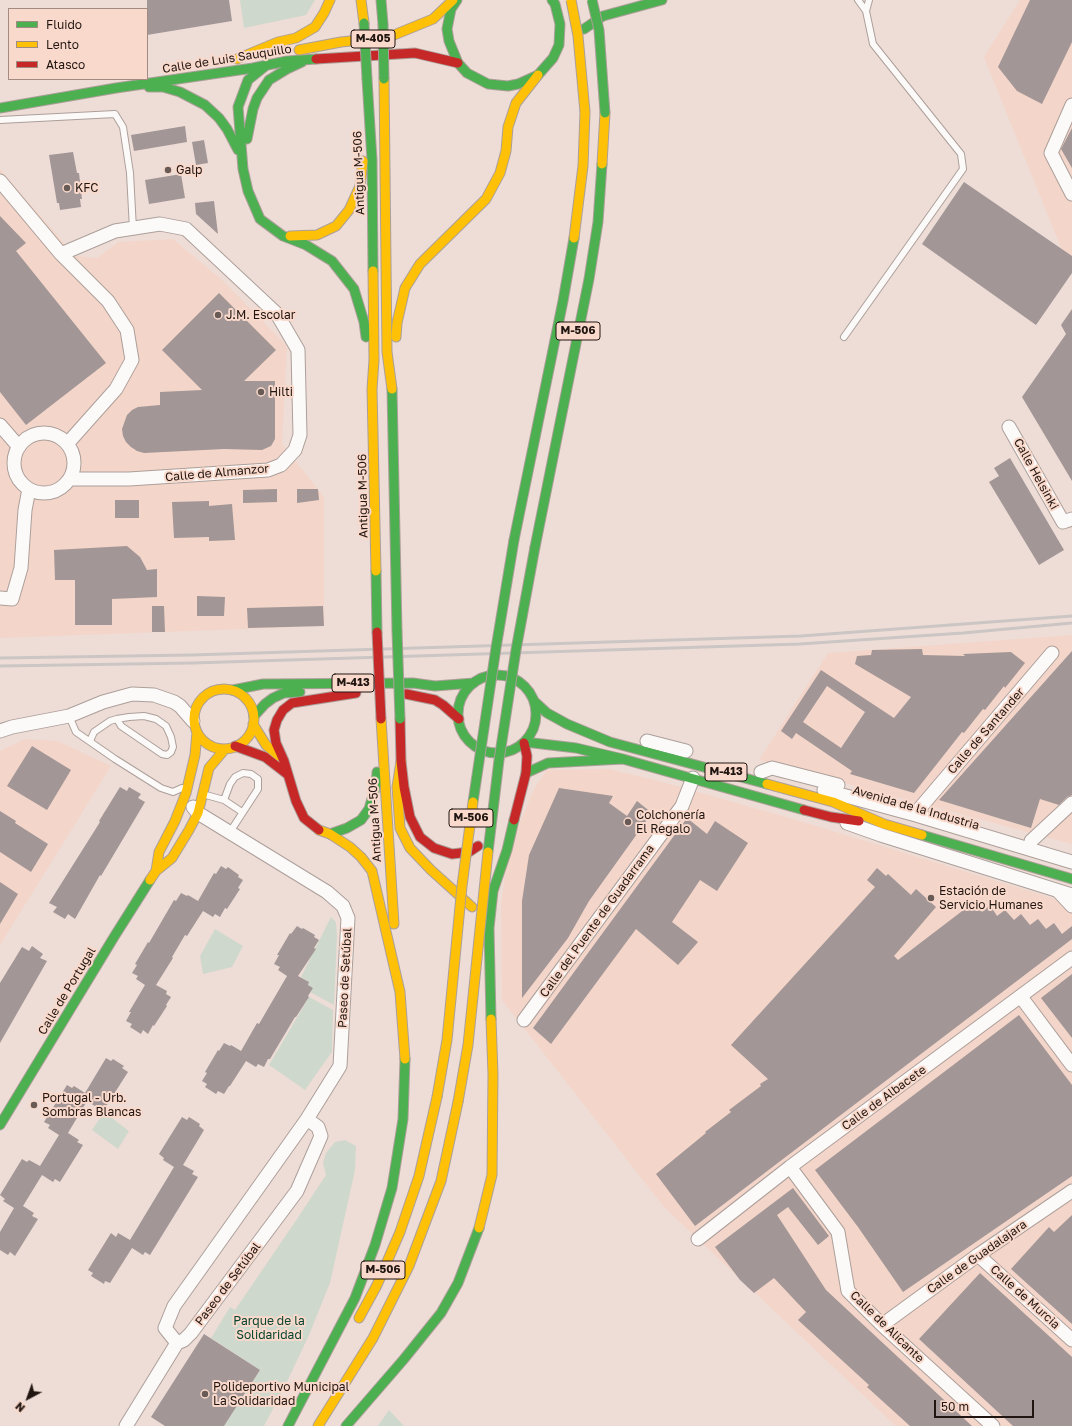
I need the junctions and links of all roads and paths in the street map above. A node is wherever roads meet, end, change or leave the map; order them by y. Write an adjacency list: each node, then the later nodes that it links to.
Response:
1 (330, 0): 14 (main road, Calle de Luis Sauquillo)
2 (361, 0): 20 (main road, Antigua M-506, bridge)
3 (381, 0): 34 (main road, bridge)
4 (452, 0): 14 (main road, Calle de Luis Sauquillo / M-405)
5 (457, 0): 16 (main road)
6 (552, 0): 13 (main road)
7 (571, 0): 103 (main road, M-506, bridge)
8 (592, 0): 109 (main road, M-506, bridge)
9 (662, 0): 13 (main road)
10 (858, 0): 12 (lane)
11 (869, 0): 12 (lane)
12 (866, 11): 32 (lane)
13 (559, 45): 18 (main road)
14 (275, 54): 17 (main road)
15 (306, 60): 16 (main road, Calle de Luis Sauquillo / M-405); 17 (main road, Calle de Luis Sauquillo / M-405); 26 (main road)
16 (458, 63): 18 (main road)
17 (267, 65): 19 (main road, Calle de Luis Sauquillo); 26 (main road)
18 (538, 75): 34 (main road)
19 (116, 88): 22 (main road, Calle de Luis Sauquillo); 23 (lane); 26 (main road)
20 (367, 92): 30 (main road); 33 (main road, Antigua M-506)
21 (1072, 105): 28 (street)
22 (0, 108)
23 (23, 111)
24 (16, 113): 25 (lane)
25 (0, 118): 29 (lane)
26 (242, 157): 30 (main road)
27 (0, 181): 31 (street)
28 (1072, 194)
29 (134, 229): 31 (street, Calle de Almanzor); 39 (street, Calle de Almanzor)
30 (283, 236): 33 (main road)
31 (61, 254): 37 (street)
32 (844, 337)
33 (372, 389): 51 (main road, Antigua M-506, bridge)
34 (392, 392): 64 (main road, bridge)
35 (0, 425): 38 (street)
36 (1009, 427): 41 (street, Calle Helsinki)
37 (67, 444): 38 (street); 39 (street)
38 (19, 447): 40 (street)
39 (70, 479): 40 (street)
40 (29, 489): 43 (street)
41 (1067, 520)
42 (0, 590): 43 (street)
43 (6, 598)
44 (1052, 653): 75 (street, Calle de Santander)
45 (474, 683): 46 (main road, M-413); 48 (main road, M-413); 52 (main road)
46 (233, 690): 53 (main road); 55 (main road, M-413)
47 (363, 693): 52 (main road, M-413); 53 (main road, M-413); 63 (main road)
48 (534, 701): 54 (main road, M-413); 58 (main road)
49 (69, 716): 55 (street); 56 (street); 57 (lane)
50 (116, 719): 50 (lane); 57 (lane)
51 (381, 719): 81 (main road); 92 (main road, Antigua M-506)
52 (458, 719): 61 (main road, M-413)
53 (254, 720): 59 (main road, M-413); 63 (main road)
54 (567, 724): 65 (street, Avenida de la Industria); 79 (main road, M-413)
55 (195, 726): 60 (main road); 70 (main road, Calle de Portugal)
56 (0, 731)
57 (90, 741): 70 (lane)
58 (524, 743): 61 (main road); 62 (main road, M-413); 66 (main road)
59 (235, 746): 60 (main road, M-413); 67 (main road)
60 (225, 749): 71 (main road, Calle de Portugal)
61 (483, 750): 69 (main road)
62 (622, 759): 66 (main road); 68 (main road, M-413)
63 (284, 761): 67 (main road)
64 (401, 761): 74 (main road); 90 (main road)
65 (761, 772): 75 (street, Avenida de la Industria); 84 (street, Avenida de la Industria)
66 (526, 773): 90 (main road)
67 (287, 774): 81 (main road)
68 (692, 778): 78 (main road, M-413); 94 (street, Calle del Puente de Guadarrama)
69 (506, 785)
70 (186, 789): 77 (street, Paseo de Setúbal); 85 (main road, Calle de Portugal)
71 (203, 795): 72 (lane); 77 (main road, Calle de Portugal)
72 (224, 800): 76 (lane); 76 (lane)
73 (1072, 803): 82 (street)
74 (504, 804)
75 (920, 808): 82 (street, Avenida de la Industria)
76 (242, 812): 80 (lane)
77 (198, 813): 80 (street, Paseo de Setúbal); 85 (main road, Calle de Portugal)
78 (830, 817): 79 (main road, M-413); 87 (street)
79 (884, 824): 86 (main road, Avenida de la Industria / M-413)
80 (230, 832): 96 (street, Paseo de Setúbal)
81 (330, 834): 92 (main road)
82 (1031, 841): 83 (street, Avenida de la Industria)
83 (1072, 853)
84 (1072, 862)
85 (156, 871): 97 (main road, Calle de Portugal)
86 (1072, 879)
87 (1058, 890): 88 (street); 89 (street)
88 (1072, 895)
89 (1072, 906)
90 (489, 928): 110 (main road)
91 (1072, 958): 93 (street, Calle de Albacete)
92 (400, 992): 108 (main road)
93 (1021, 997): 95 (street); 98 (street, Calle de Albacete)
94 (524, 1020)
95 (1072, 1065)
96 (307, 1119): 105 (street, Paseo de Setúbal); 105 (street, Paseo de Setúbal)
97 (0, 1125)
98 (790, 1167): 100 (street, Calle de Albacete); 102 (street, Calle de Alicante)
99 (1072, 1191): 101 (street, Calle de Guadalajara)
100 (698, 1239)
101 (978, 1255): 102 (street, Calle de Guadalajara); 104 (street, Calle de Murcia)
102 (882, 1325): 111 (street, Calle de Alicante)
103 (354, 1327)
104 (1072, 1340)
105 (177, 1343): 107 (street, Paseo de Setúbal)
106 (325, 1374): 108 (main road)
107 (126, 1426)
108 (289, 1426)
109 (318, 1426)
110 (346, 1426)
111 (993, 1426)

